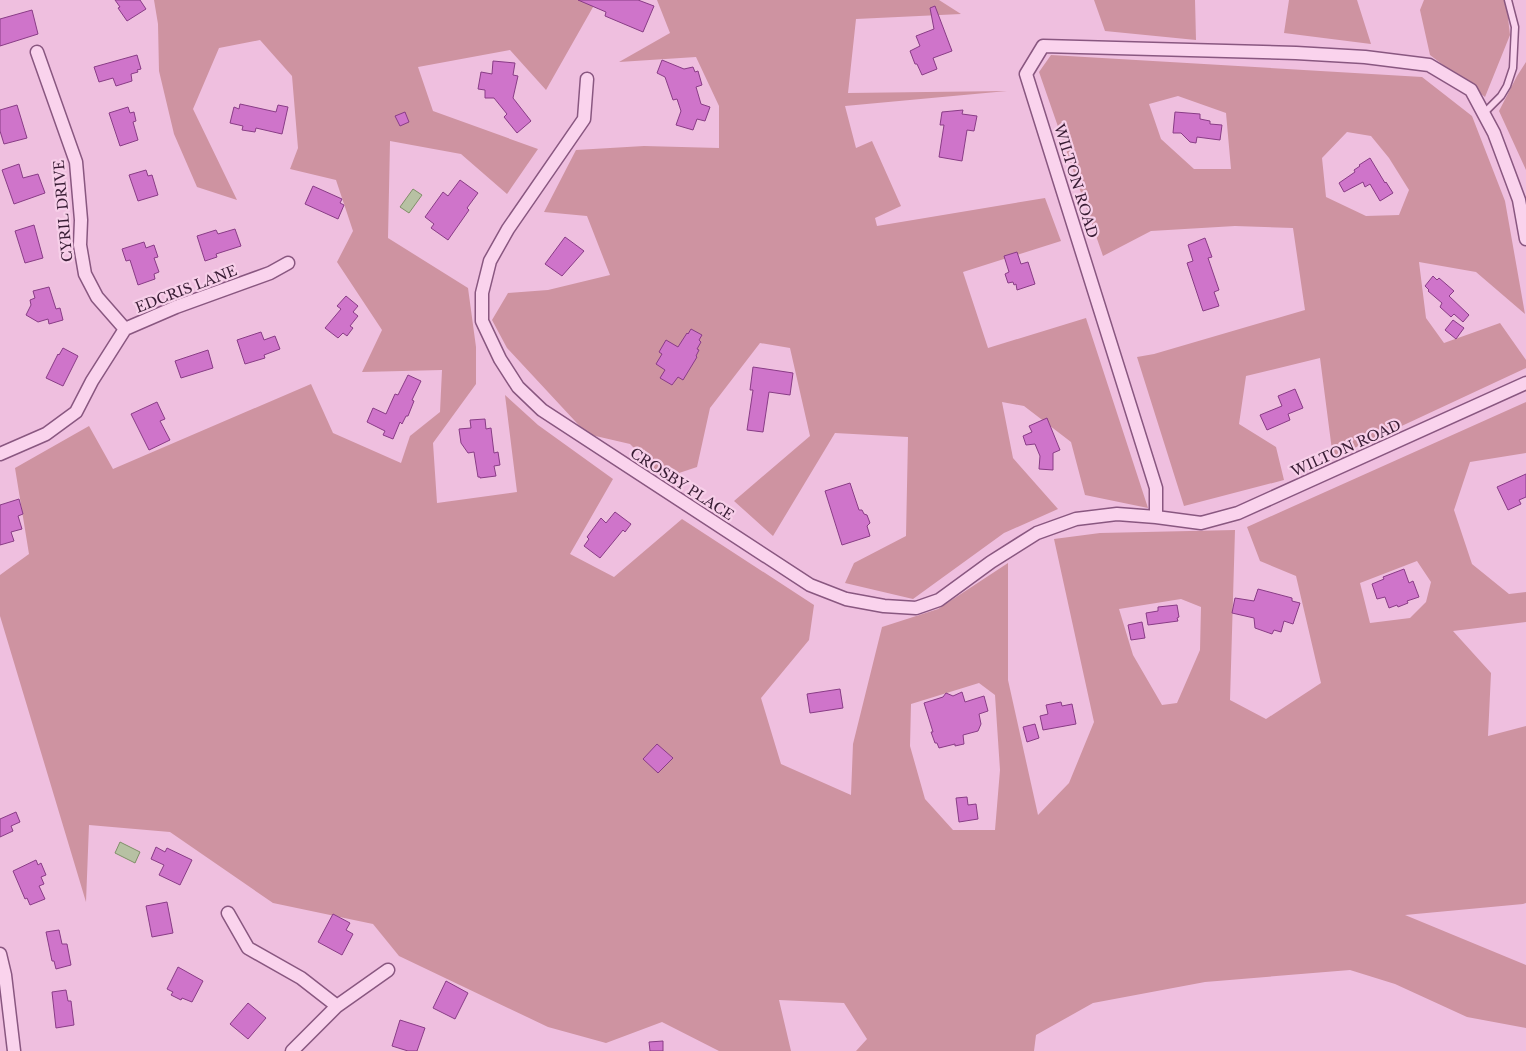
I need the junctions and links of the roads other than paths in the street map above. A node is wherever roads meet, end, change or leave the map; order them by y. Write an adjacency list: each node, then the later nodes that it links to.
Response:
1 (1508, 0): 4 (lane)
2 (37, 52): 7 (street, CYRIL DRIVE)
3 (587, 79): 10 (street, CROSBY PLACE)
4 (1484, 113): 5 (street, WILTON ROAD); 10 (street, WILTON ROAD)
5 (1526, 239)
6 (288, 263): 7 (street, EDCRIS LANE)
7 (125, 330): 9 (street, EDCRIS LANE)
8 (1526, 383): 10 (street, WILTON ROAD)
9 (0, 454)
10 (1156, 517)
11 (228, 913): 14 (street)
12 (0, 954): 15 (street)
13 (388, 970): 14 (street)
14 (337, 1006): 16 (street)
15 (14, 1051)
16 (292, 1051)

